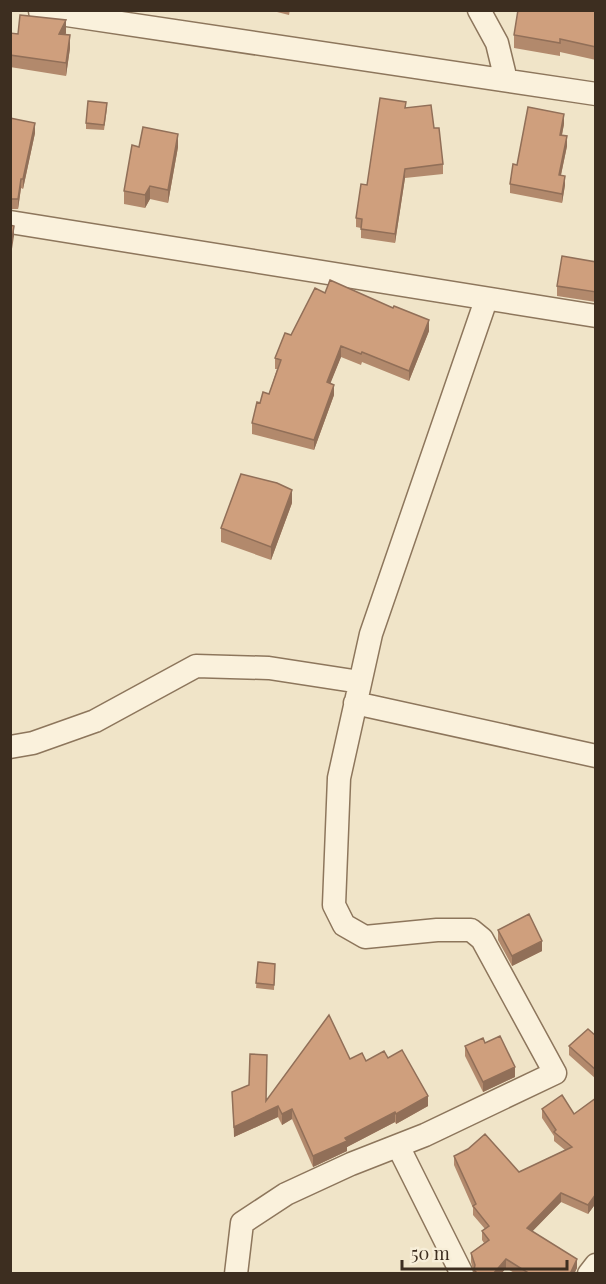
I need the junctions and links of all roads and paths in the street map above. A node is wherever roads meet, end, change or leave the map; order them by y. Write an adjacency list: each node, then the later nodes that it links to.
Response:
1 (479, 10): 3 (street)
2 (40, 11): 3 (street)
3 (506, 80): 4 (street)
4 (596, 94)
5 (10, 222): 6 (street)
6 (486, 300): 7 (street); 8 (street)
7 (596, 316)
8 (358, 693): 9 (street); 10 (street); 11 (street)
9 (10, 747)
10 (596, 756)
11 (398, 1146): 13 (street); 14 (street)
12 (596, 1265): 15 (street)
13 (236, 1274)
14 (462, 1274)
15 (589, 1274)

